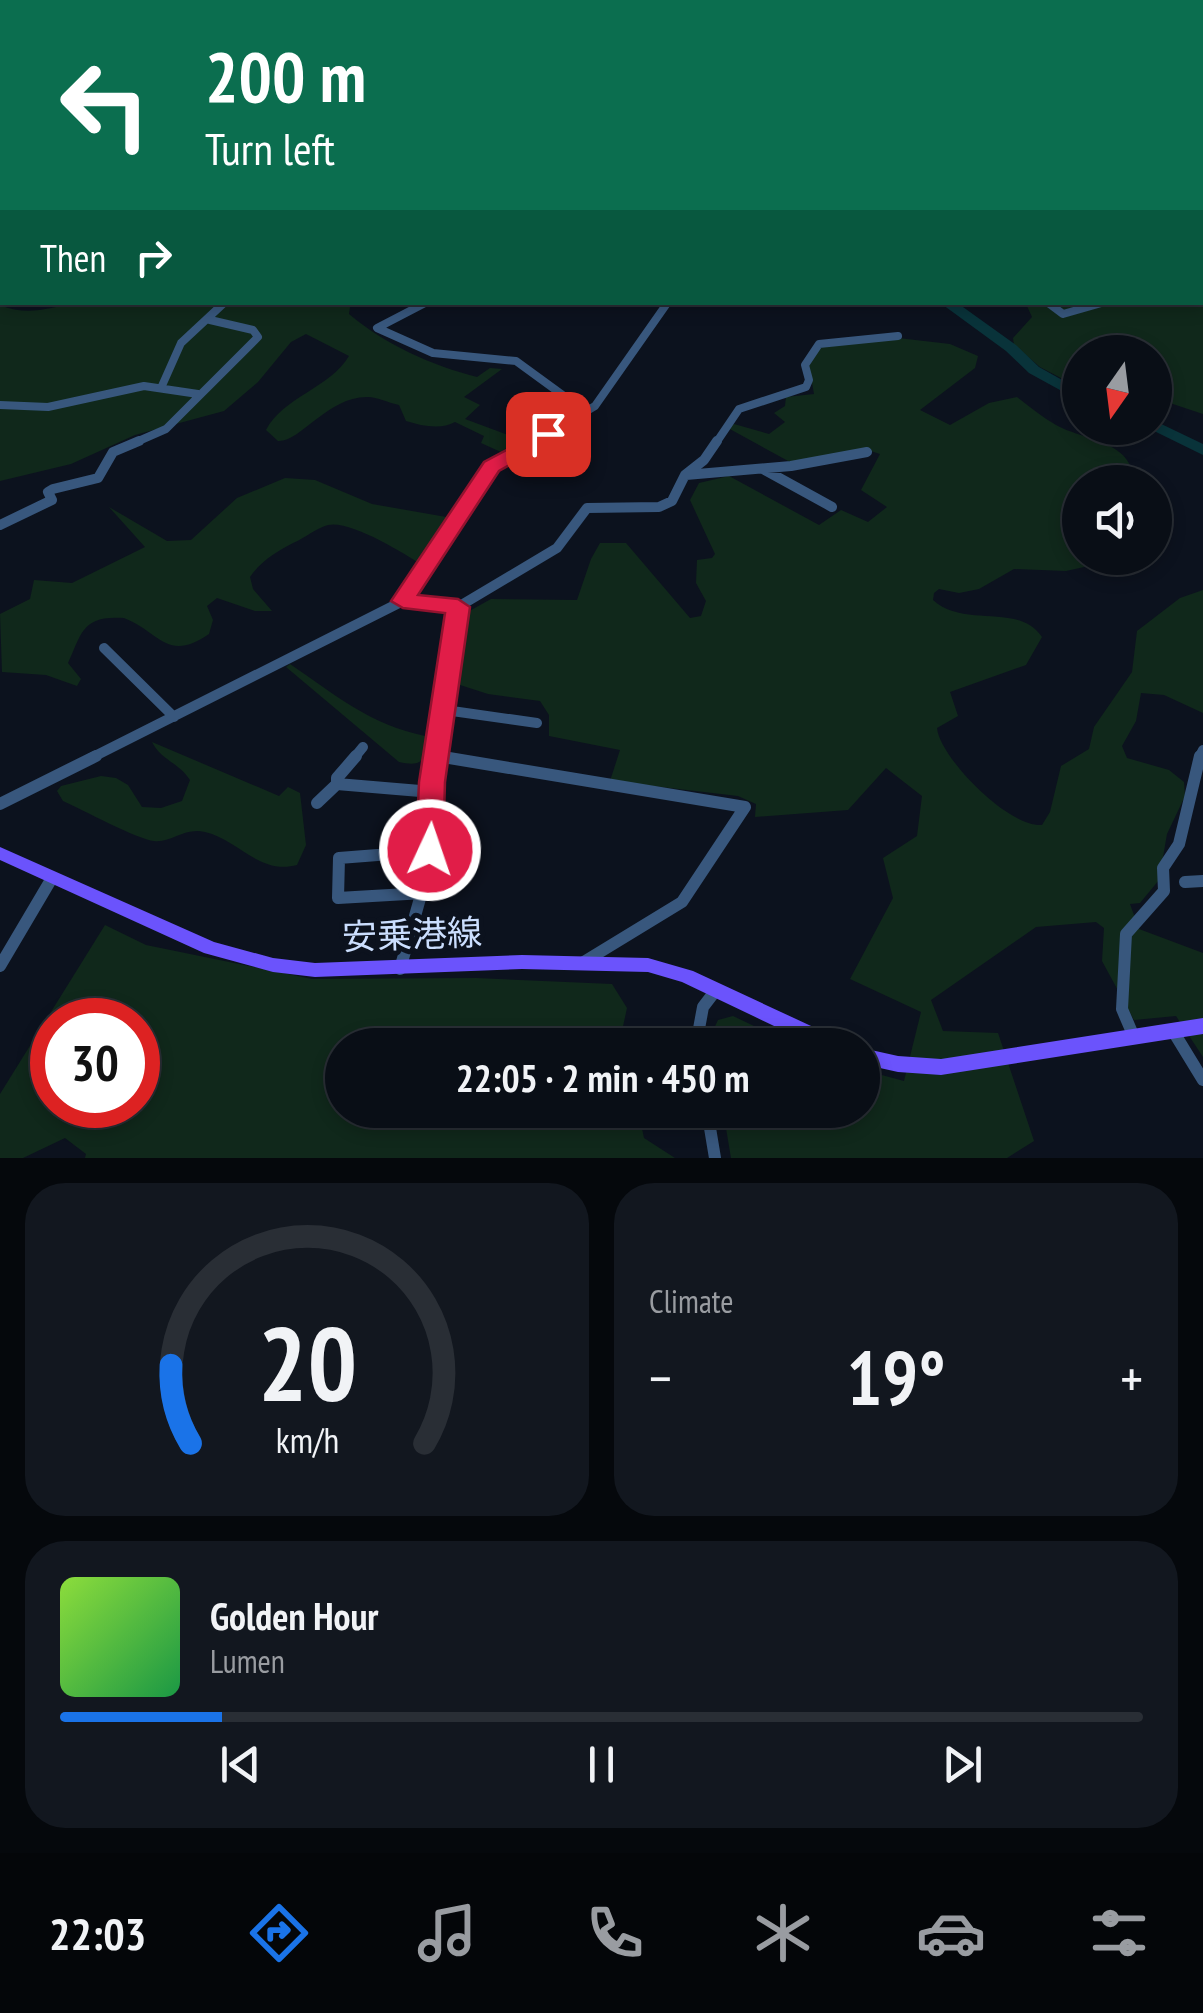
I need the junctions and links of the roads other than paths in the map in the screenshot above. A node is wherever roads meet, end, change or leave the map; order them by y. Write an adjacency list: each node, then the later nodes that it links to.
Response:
1 (222, 305): 6 (street)
2 (421, 305): 11 (street)
3 (666, 305): 11 (street)
4 (1051, 305): 5 (street)
5 (1095, 305)
6 (210, 320): 8 (street); 9 (street)
7 (898, 336): 14 (street)
8 (161, 388): 9 (street); 10 (street)
9 (198, 394): 16 (street)
10 (0, 404)
11 (518, 450): 17 (street)
12 (868, 452): 13 (street)
13 (762, 468): 14 (street); 15 (street)
14 (685, 475): 18 (street)
15 (832, 507)
16 (0, 525)
17 (403, 601): 18 (street); 21 (street)
18 (458, 607): 20 (street)
19 (104, 648): 21 (street)
20 (444, 710): 22 (street); 25 (street)
21 (174, 717): 28 (street)
22 (537, 723)
23 (363, 747): 26 (street)
24 (1203, 750): 44 (street)
25 (437, 756): 27 (street); 36 (street)
26 (337, 784): 27 (street); 29 (street)
27 (432, 792): 30 (street)
28 (0, 804)
29 (317, 804)
30 (430, 850): 35 (street); 35 (street)
31 (0, 853): 32 (main road, 安乗港線)
32 (52, 878): 37 (street); 38 (main road, 安乗港線)
33 (1203, 881): 34 (street)
34 (1185, 882)
35 (424, 894): 38 (street)
36 (581, 964): 38 (main road, 安乗港線); 39 (main road, 安乗港線)
37 (0, 966)
38 (400, 969)
39 (716, 990): 41 (street); 42 (main road, 安乗港線)
40 (1203, 1026): 43 (main road)
41 (699, 1028)
42 (796, 1028)
43 (1173, 1031): 44 (main road); 46 (street)
44 (1134, 1037): 45 (main road)
45 (880, 1060)
46 (1203, 1080)
47 (710, 1128): 48 (street)
48 (716, 1158)

